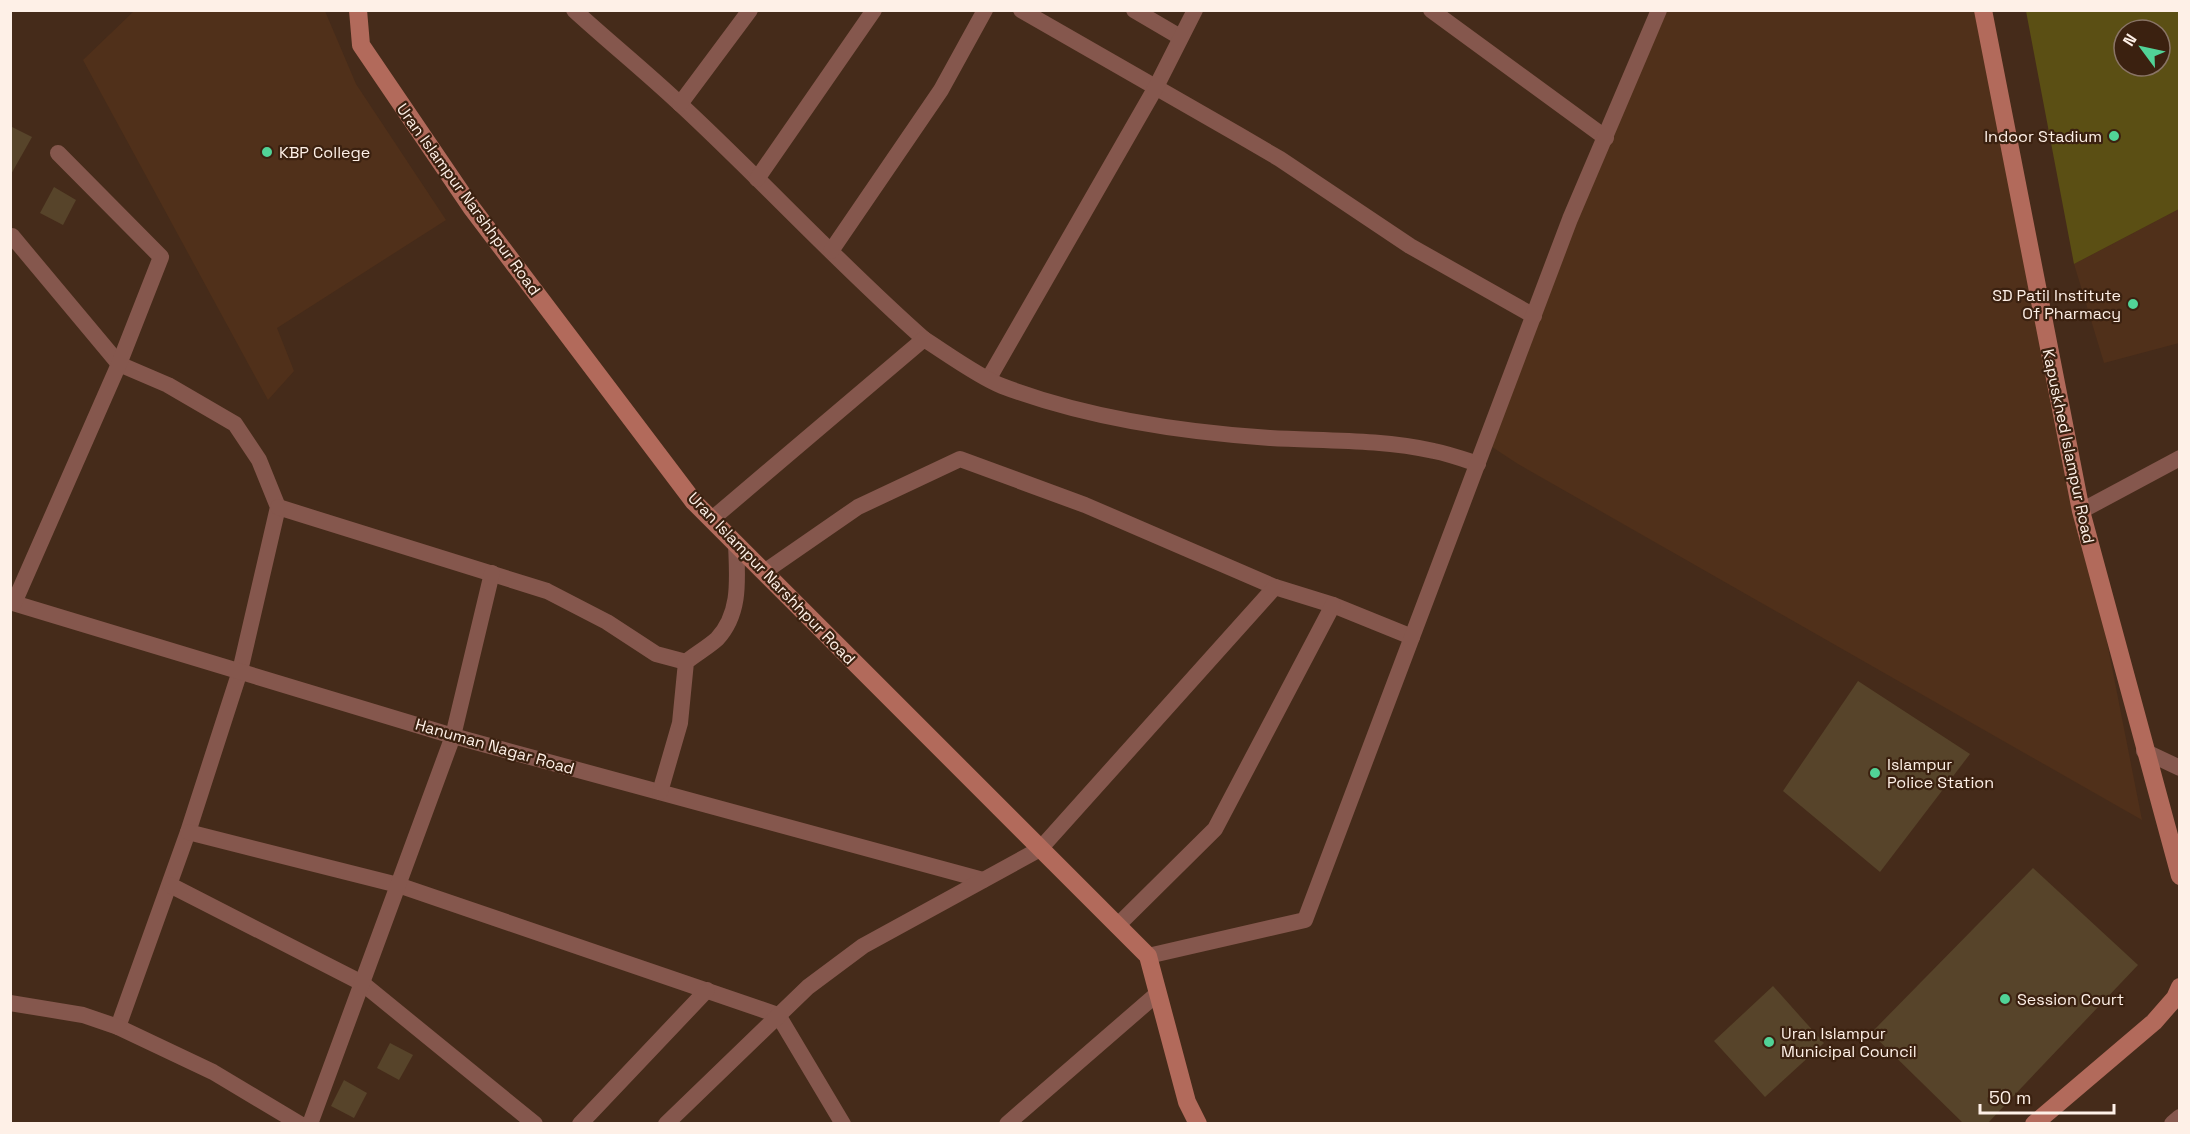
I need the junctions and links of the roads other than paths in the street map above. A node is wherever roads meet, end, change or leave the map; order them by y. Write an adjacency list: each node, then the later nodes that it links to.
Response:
1 (358, 10): 29 (main road, Uran Islampur Narshhpur Road)
2 (574, 10): 15 (street)
3 (750, 10): 15 (street)
4 (874, 10): 18 (street)
5 (986, 10): 20 (street)
6 (1021, 10): 14 (street)
7 (1134, 10): 13 (street)
8 (1195, 10): 13 (street)
9 (1431, 10): 12 (street)
10 (1659, 10): 16 (street)
11 (1983, 10): 28 (main road, Kapuskhed Islampur Road)
12 (1452, 17): 16 (street)
13 (1180, 37): 14 (street)
14 (1156, 87): 21 (street); 24 (street)
15 (680, 104): 18 (street)
16 (1606, 138): 21 (street)
17 (58, 153): 23 (street)
18 (757, 179): 20 (street)
19 (10, 238): 23 (street)
20 (831, 251): 22 (street)
21 (1534, 316): 26 (street)
22 (924, 339): 24 (street); 29 (street)
23 (119, 364): 27 (street); 34 (street)
24 (989, 378): 26 (street)
25 (2180, 458): 28 (street)
26 (1478, 464): 36 (street)
27 (278, 507): 32 (street); 38 (street)
28 (2081, 511): 40 (main road, Kapuskhed Islampur Road)
29 (712, 519): 30 (main road, Uran Islampur Narshhpur Road)
30 (736, 543): 31 (main road, Uran Islampur Narshhpur Road); 37 (street)
31 (764, 572): 33 (street); 44 (main road, Uran Islampur Narshhpur Road)
32 (492, 573): 37 (street); 39 (street)
33 (1275, 587): 35 (street); 44 (street)
34 (12, 602): 38 (street, Hanuman Nagar Road)
35 (1333, 605): 36 (street); 49 (street)
36 (1412, 637): 50 (street)
37 (686, 662): 42 (street)
38 (240, 671): 39 (street, Hanuman Nagar Road); 43 (street)
39 (453, 736): 42 (street, Hanuman Nagar Road); 48 (street)
40 (2144, 751): 41 (street); 45 (main road, Kapuskhed Islampur Road)
41 (2180, 768)
42 (660, 792): 46 (street, Hanuman Nagar Road)
43 (188, 832): 47 (street); 48 (street)
44 (1040, 849): 46 (street); 49 (main road, Uran Islampur Narshhpur Road)
45 (2180, 876)
46 (983, 880): 56 (street)
47 (170, 885): 51 (street); 57 (street)
48 (398, 885): 51 (street); 53 (street)
49 (1117, 926): 50 (main road, Uran Islampur Narshhpur Road)
50 (1148, 956): 54 (main road)
51 (362, 983): 60 (street); 61 (street)
52 (2180, 987): 67 (main road)
53 (707, 990): 56 (street); 62 (street)
54 (1158, 993): 65 (street); 66 (main road)
55 (10, 1003): 57 (street)
56 (778, 1015): 63 (street); 64 (street)
57 (118, 1027): 59 (street)
58 (2180, 1118): 68 (street)
59 (300, 1124)
60 (310, 1124)
61 (536, 1124)
62 (580, 1124)
63 (666, 1124)
64 (843, 1124)
65 (1007, 1124)
66 (1198, 1124)
67 (2034, 1124)
68 (2173, 1124)

